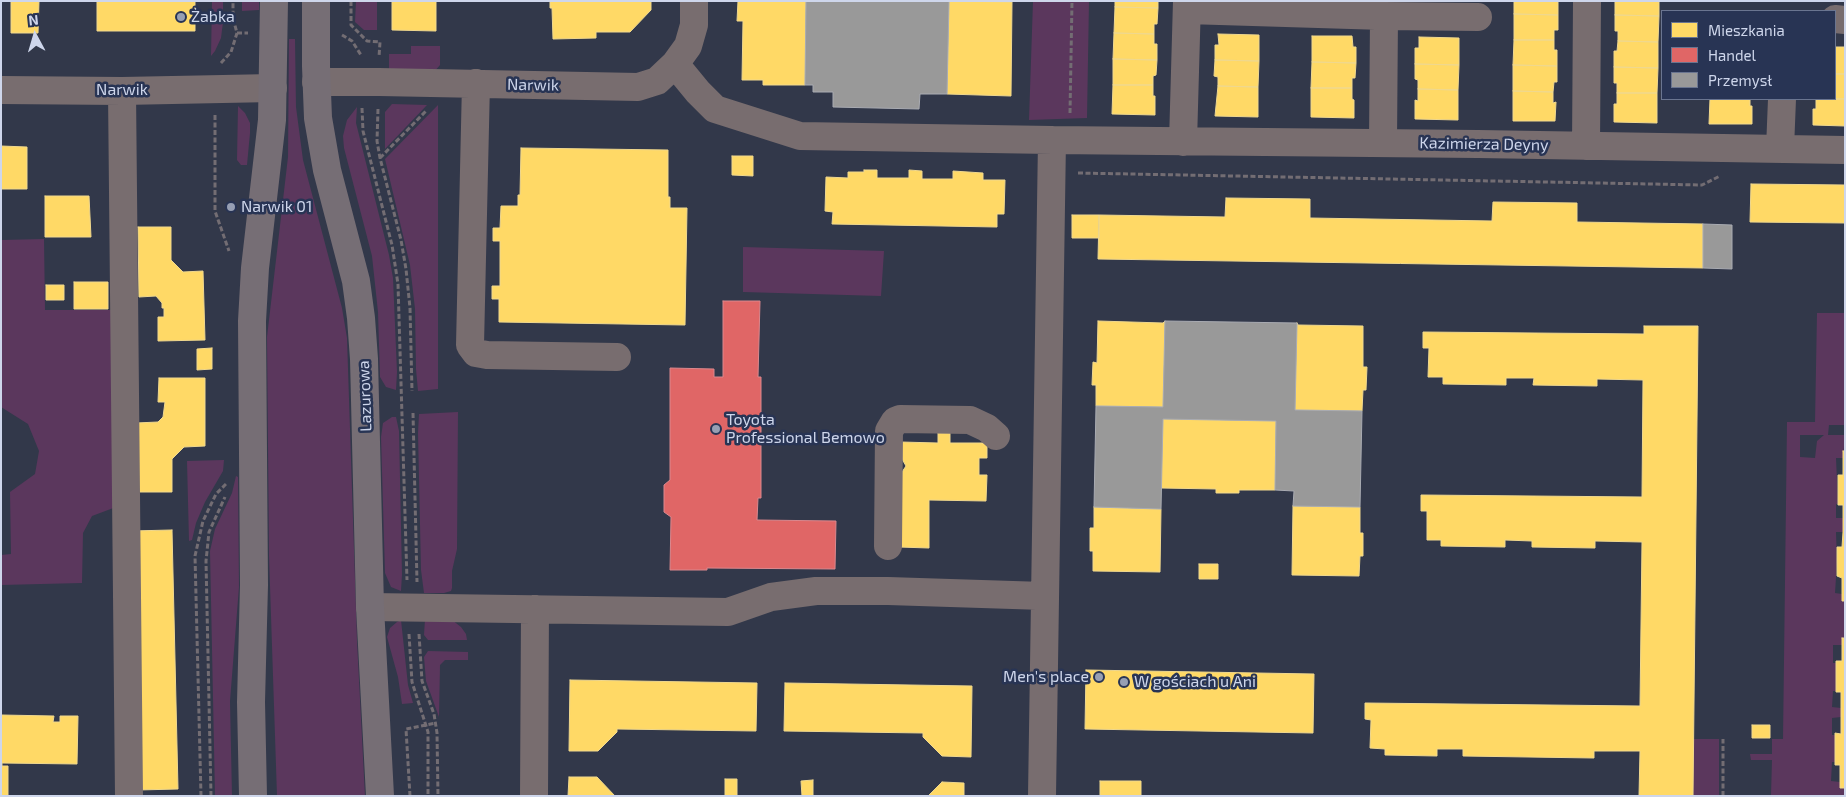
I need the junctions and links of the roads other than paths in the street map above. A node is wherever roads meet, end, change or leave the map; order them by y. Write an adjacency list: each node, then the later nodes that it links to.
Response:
1 (274, 1): 11 (main road)
2 (316, 1): 9 (main road, Lazurowa)
3 (694, 1): 8 (street, Narwik)
4 (1587, 1): 18 (street)
5 (1187, 5): 6 (street); 16 (street)
6 (1384, 16): 7 (street); 17 (street)
7 (1478, 17)
8 (676, 64): 10 (street, Narwik); 15 (street, Kazimierza Deyny)
9 (316, 82): 10 (street, Narwik); 25 (main road, Lazurowa)
10 (476, 83): 21 (street)
11 (273, 88): 13 (street, Narwik); 28 (main road)
12 (1, 90): 13 (street, Narwik)
13 (122, 91): 27 (street)
14 (1782, 100): 19 (street)
15 (1052, 140): 16 (street, Kazimierza Deyny); 24 (street)
16 (1183, 142): 17 (street, Kazimierza Deyny)
17 (1383, 143): 18 (street, Kazimierza Deyny)
18 (1586, 146): 19 (street, Kazimierza Deyny)
19 (1780, 148): 20 (street, Kazimierza Deyny)
20 (1845, 150)
21 (617, 357)
22 (996, 436): 23 (street)
23 (888, 546)
24 (1044, 596): 26 (street); 31 (street)
25 (370, 607): 26 (street); 29 (main road, Lazurowa)
26 (535, 609): 30 (street)
27 (129, 796)
28 (253, 796)
29 (380, 796)
30 (534, 796)
31 (1042, 796)

